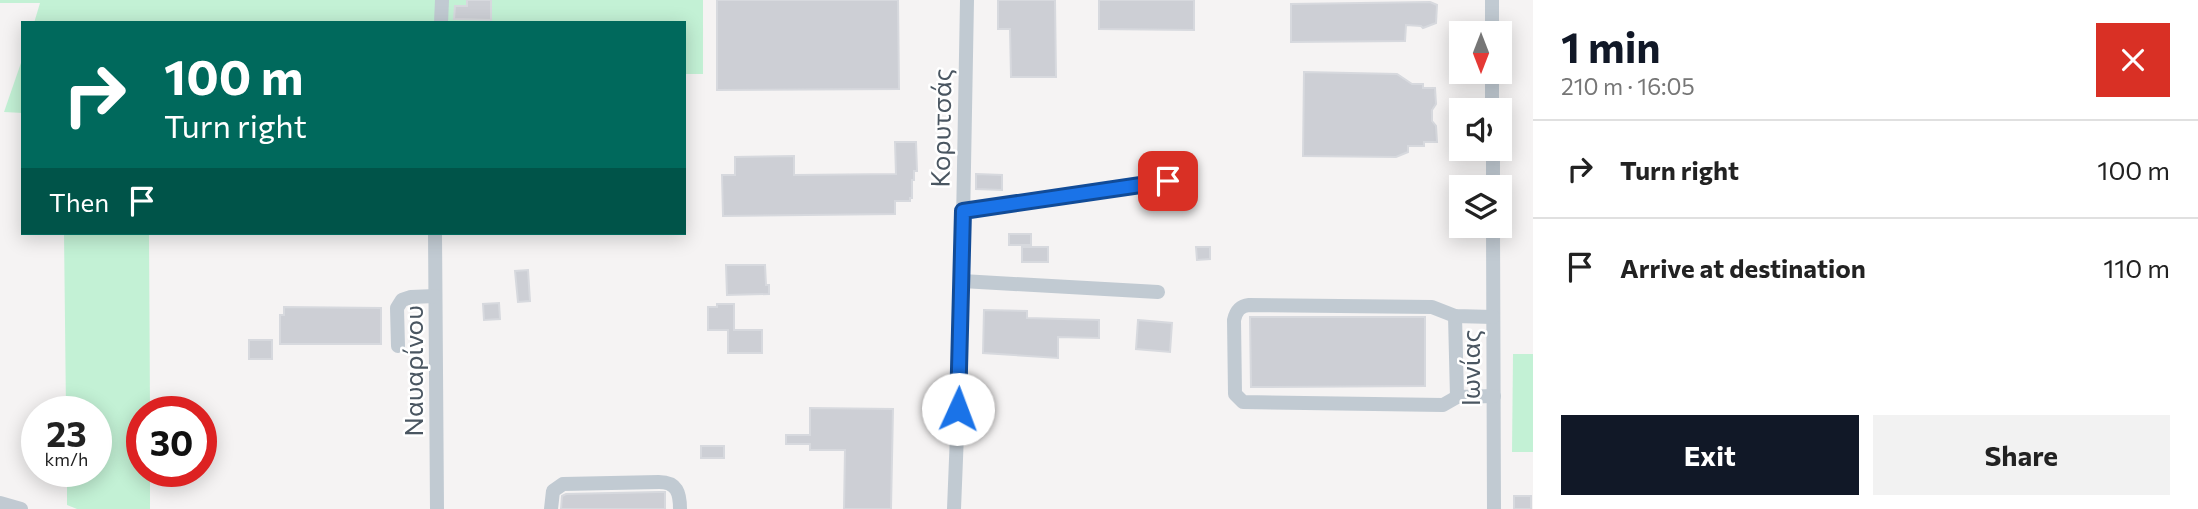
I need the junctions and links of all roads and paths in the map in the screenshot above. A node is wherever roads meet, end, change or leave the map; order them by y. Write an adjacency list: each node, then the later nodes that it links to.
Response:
1 (442, 0): 4 (street)
2 (967, 0): 7 (street, Κορυτσάς)
3 (1492, 0): 5 (street)
4 (441, 21)
5 (1492, 21)
6 (1168, 181): 7 (street)
7 (963, 211): 10 (street, Κορυτσάς)
8 (435, 235): 12 (street, Ναυαρίνου)
9 (1493, 238): 14 (street, Ιωνίας)
10 (962, 281): 11 (street); 23 (street, Κορυτσάς)
11 (1158, 292)
12 (436, 296): 15 (street); 20 (street, Ναυαρίνου)
13 (1455, 316): 14 (street); 17 (street); 17 (street)
14 (1493, 317): 16 (street, Ιωνίας)
15 (397, 346)
16 (1494, 396): 17 (street); 24 (street, Ιωνίας)
17 (1457, 397)
18 (0, 503): 19 (street)
19 (20, 509)
20 (437, 509)
21 (551, 509): 22 (street)
22 (680, 509)
23 (954, 509)
24 (1494, 509)

